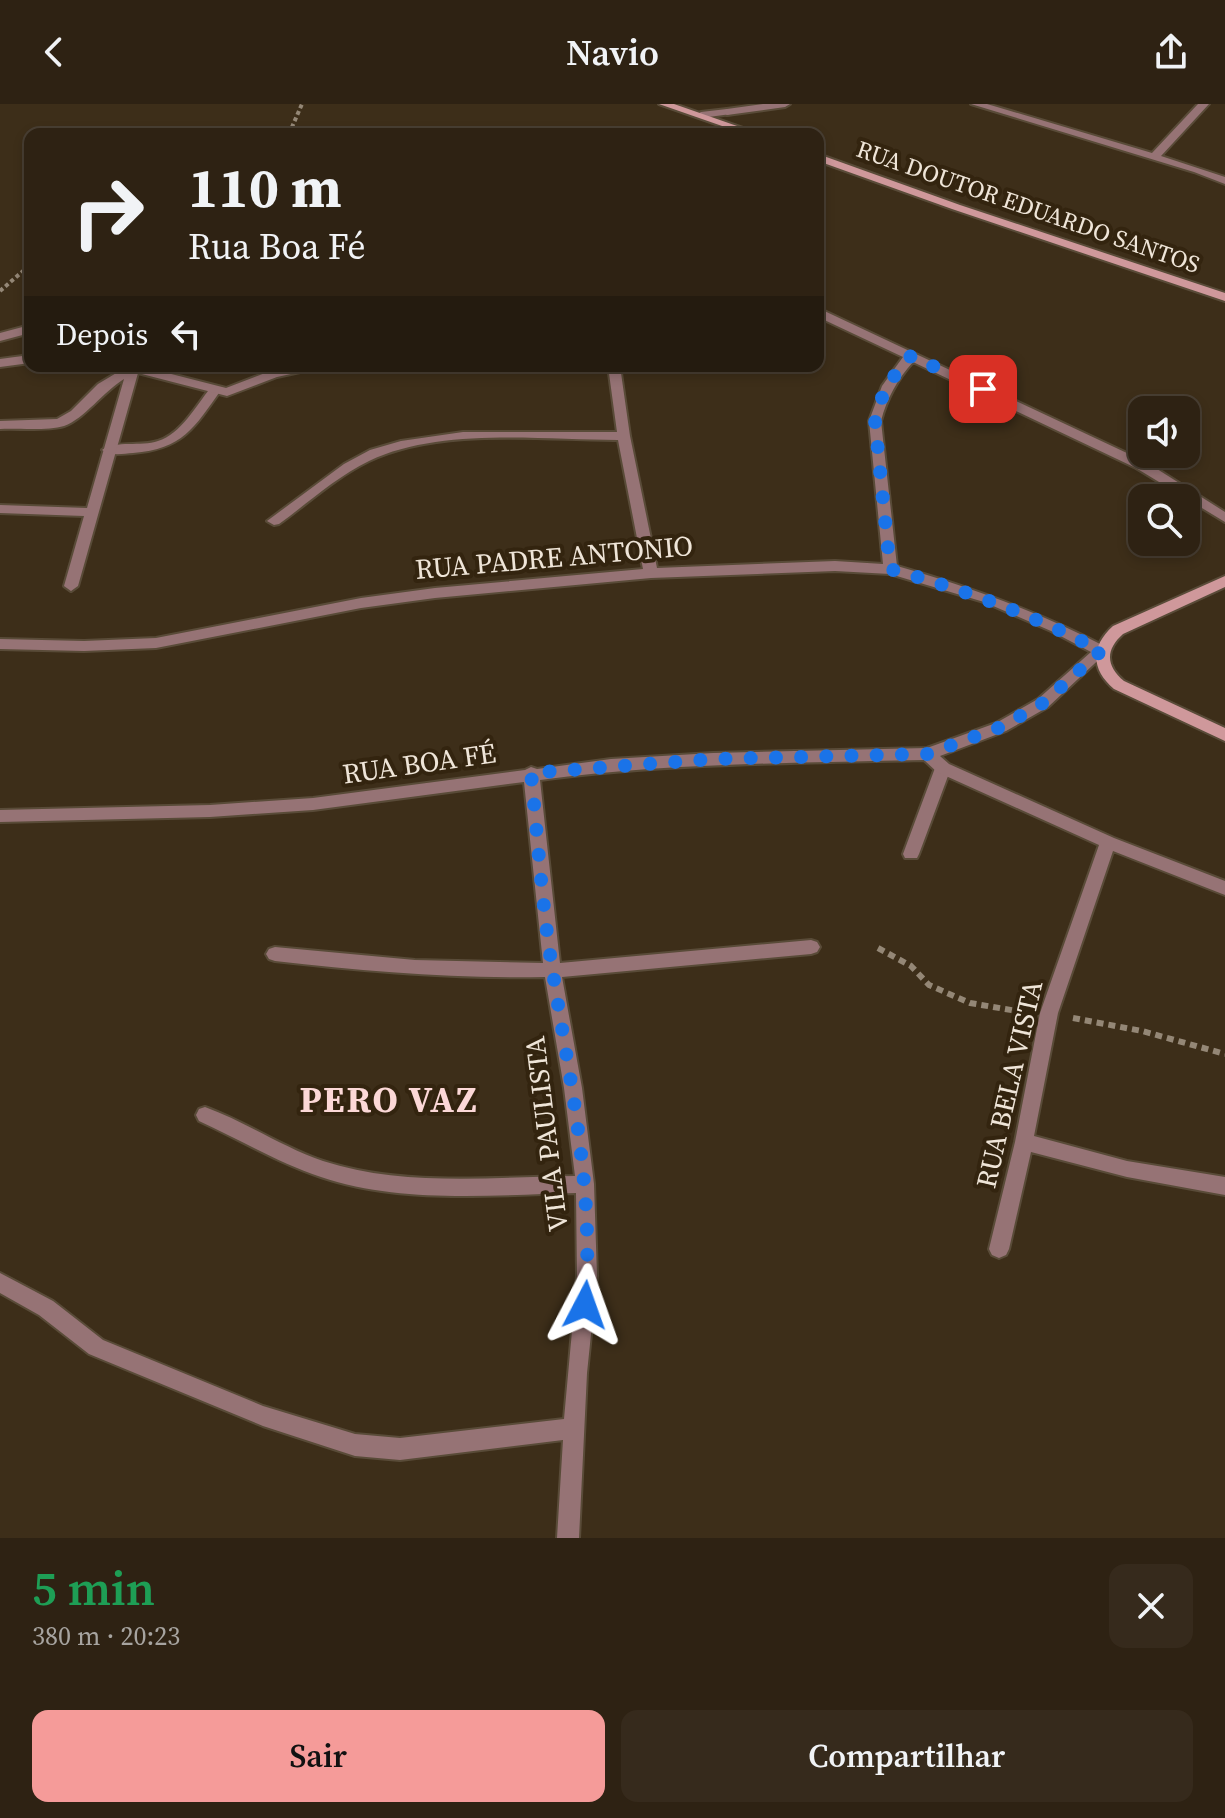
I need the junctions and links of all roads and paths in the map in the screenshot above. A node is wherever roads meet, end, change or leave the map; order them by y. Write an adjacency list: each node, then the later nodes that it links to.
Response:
1 (302, 104): 7 (path)
2 (664, 104): 6 (main road)
3 (785, 104): 6 (street)
4 (976, 104): 9 (street)
5 (1204, 104): 9 (street)
6 (701, 115): 8 (main road)
7 (292, 128)
8 (738, 128)
9 (1154, 157): 11 (street)
10 (824, 159): 14 (main road, RUA DOUTOR EDUARDO SANTOS)
11 (1225, 181)
12 (24, 270): 13 (path)
13 (0, 291)
14 (1225, 297)
15 (824, 315): 18 (street)
16 (24, 331): 17 (street)
17 (0, 337)
18 (911, 356): 32 (street); 34 (street)
19 (24, 360): 20 (street)
20 (0, 363)
21 (122, 372): 27 (street)
22 (127, 372): 29 (street)
23 (147, 372): 26 (street)
24 (282, 372): 26 (street)
25 (615, 372): 28 (street)
26 (215, 390): 29 (street)
27 (0, 425)
28 (624, 436): 33 (street); 35 (street)
29 (109, 450): 31 (street)
30 (0, 509): 31 (street)
31 (90, 512): 37 (street)
32 (1225, 518)
33 (274, 521)
34 (890, 569): 35 (street, RUA PADRE ANTONIO); 39 (street, RUA PADRE ANTONIO)
35 (651, 573): 38 (street, RUA PADRE ANTONIO)
36 (1225, 581): 39 (main road)
37 (71, 586)
38 (0, 644)
39 (1101, 651): 40 (main road); 41 (street, RUA BOA FÉ)
40 (1225, 735)
41 (928, 754): 42 (street); 43 (street, RUA BOA FÉ)
42 (943, 768): 45 (street); 46 (street)
43 (531, 773): 44 (street, RUA BOA FÉ); 50 (street, VILA PAULISTA)
44 (0, 816)
45 (1108, 842): 47 (street); 52 (street, RUA BELA VISTA)
46 (911, 854)
47 (1225, 888)
48 (811, 947): 50 (street)
49 (275, 954): 50 (street)
50 (552, 970): 53 (street, VILA PAULISTA)
51 (205, 1115): 53 (street)
52 (1024, 1142): 54 (street); 55 (street, RUA BELA VISTA)
53 (585, 1184): 57 (street, VILA PAULISTA)
54 (1225, 1186)
55 (999, 1249)
56 (0, 1282): 57 (street)
57 (574, 1428): 58 (street, VILA PAULISTA)
58 (568, 1538)

